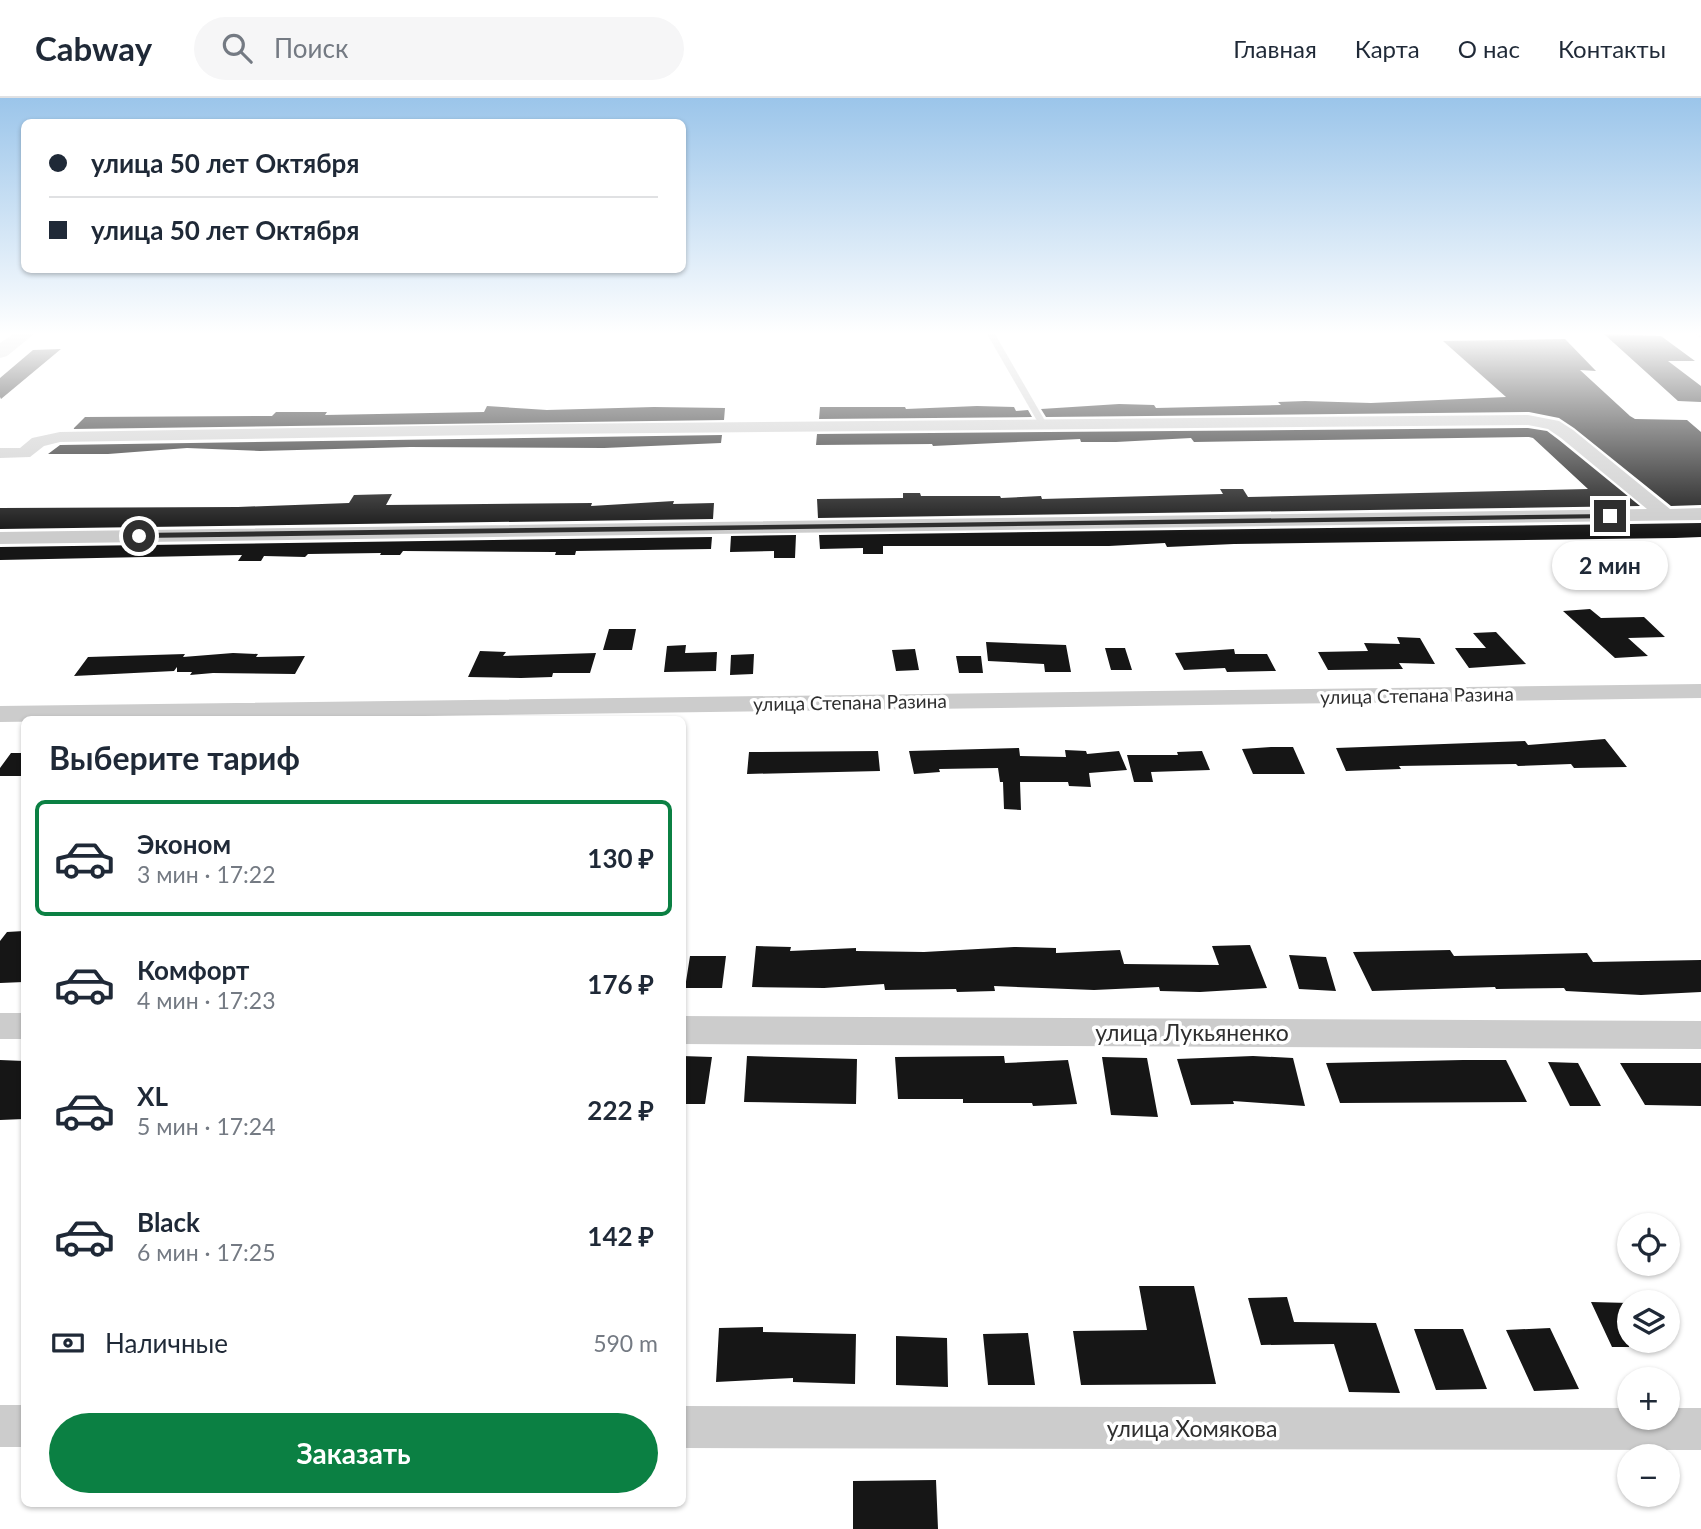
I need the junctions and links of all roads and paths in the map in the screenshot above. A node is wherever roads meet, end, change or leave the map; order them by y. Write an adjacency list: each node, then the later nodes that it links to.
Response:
1 (1029, 401): 2 (lane)
2 (1044, 426): 3 (street); 6 (street)
3 (24, 453): 4 (street)
4 (4, 460)
5 (1701, 514): 6 (street)
6 (1666, 515): 7 (street)
7 (0, 538)
8 (1701, 691): 9 (street, улица Степана Разина)
9 (0, 714)
10 (0, 1026): 11 (street)
11 (21, 1026)
12 (686, 1030): 13 (street, улица Лукьяненко)
13 (1701, 1035)
14 (0, 1426): 15 (street)
15 (21, 1426)
16 (686, 1427): 17 (street, улица Хомякова)
17 (1701, 1429)

